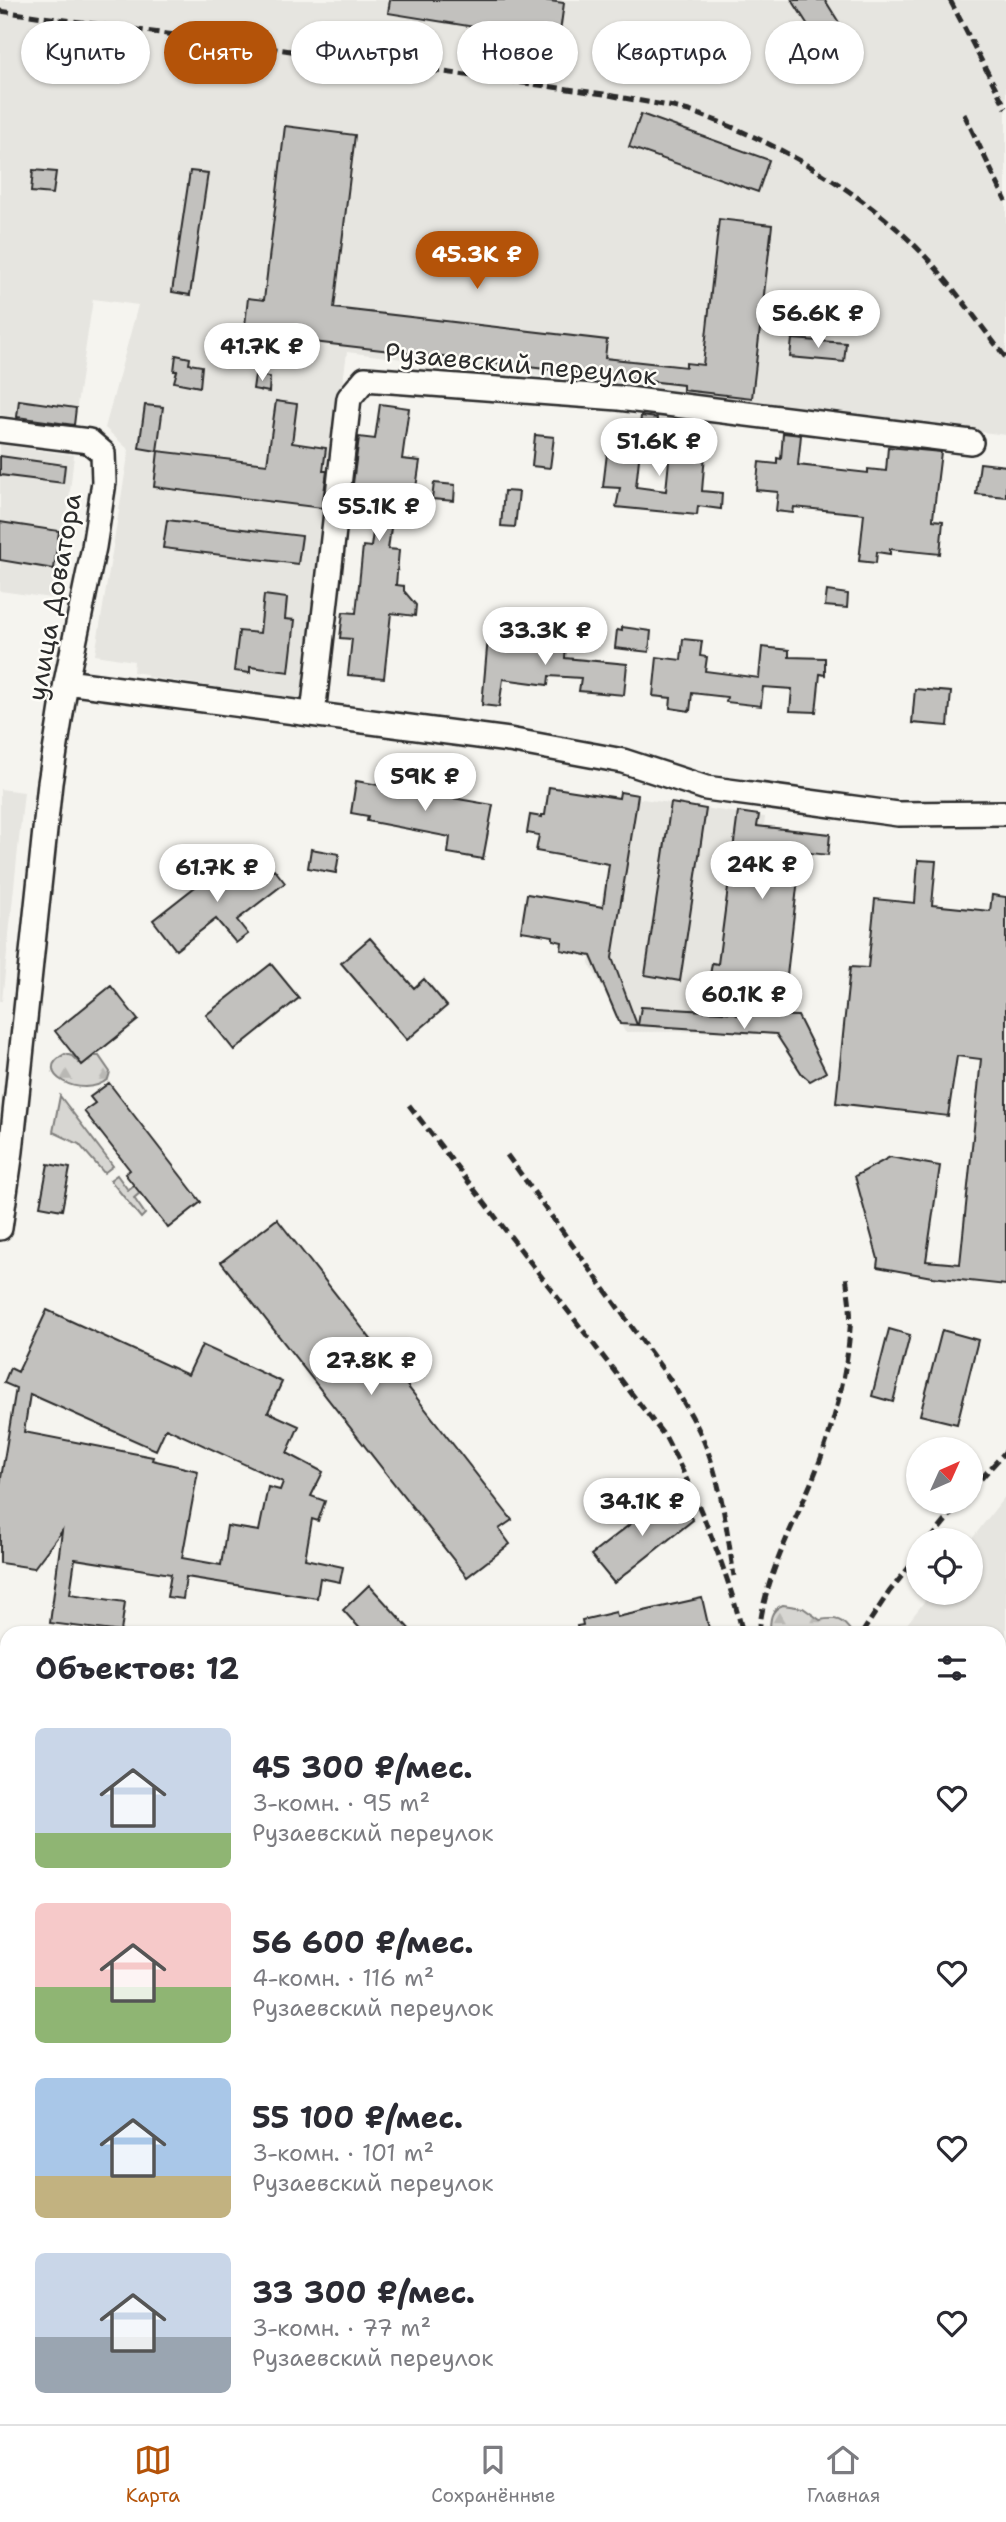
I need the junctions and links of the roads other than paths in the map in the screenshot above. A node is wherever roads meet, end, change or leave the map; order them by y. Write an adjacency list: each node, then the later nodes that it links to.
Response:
1 (0, 430): 3 (street, улица Доватора)
2 (971, 442): 4 (street, Рузаевский переулок)
3 (66, 682): 4 (street); 6 (street, улица Доватора)
4 (313, 715): 5 (street)
5 (1006, 813)
6 (5, 1151): 7 (street, улица Доватора)
7 (0, 1228)

